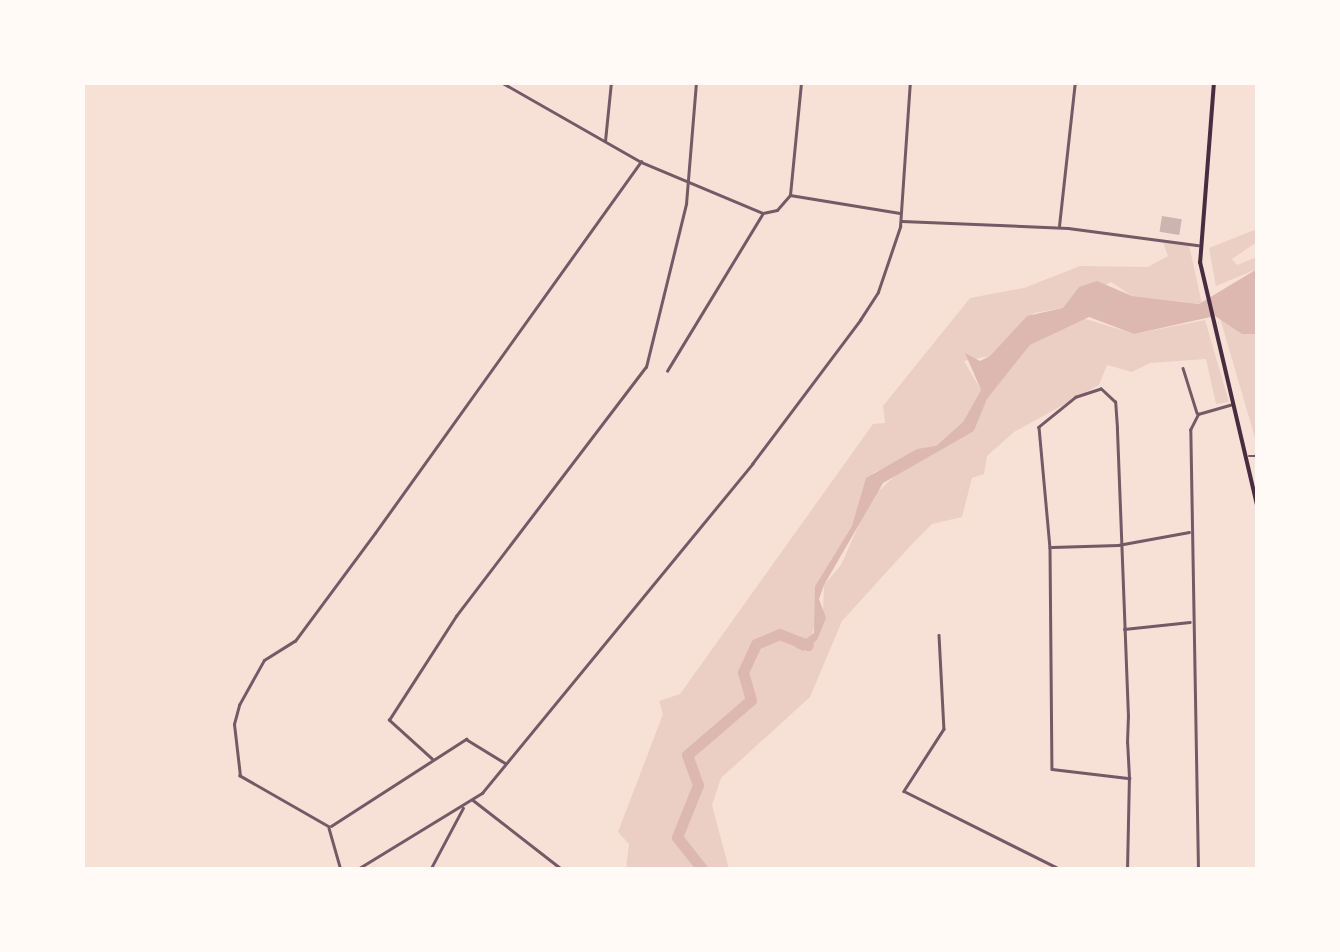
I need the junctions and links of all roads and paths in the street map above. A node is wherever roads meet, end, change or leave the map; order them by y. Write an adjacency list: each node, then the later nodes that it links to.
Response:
1 (501, 82): 9 (street)
2 (510, 82): 9 (street)
3 (611, 82): 10 (street)
4 (696, 82): 12 (street)
5 (801, 82): 13 (street)
6 (910, 82): 15 (street)
7 (1075, 82): 17 (street)
8 (1214, 82): 18 (main road)
9 (509, 89): 10 (street)
10 (605, 143): 11 (street)
11 (641, 162): 12 (street); 37 (street)
12 (686, 176): 14 (street); 32 (street)
13 (790, 195): 14 (street); 15 (street)
14 (763, 213): 20 (street)
15 (901, 214): 16 (street)
16 (900, 220): 17 (street); 33 (street)
17 (1059, 227): 18 (street)
18 (1198, 244): 21 (main road)
19 (1183, 368): 22 (street)
20 (667, 372)
21 (1234, 404): 22 (street); 23 (main road)
22 (1198, 414): 26 (street)
23 (1247, 456): 24 (street); 25 (main road)
24 (1258, 456)
25 (1258, 509)
26 (1190, 532): 27 (street); 29 (street)
27 (1123, 540): 28 (street); 28 (street); 30 (street)
28 (1050, 547): 34 (street)
29 (1192, 622): 30 (street); 44 (street)
30 (1124, 629): 34 (street)
31 (939, 635): 42 (street)
32 (432, 759): 33 (street); 37 (street)
33 (506, 763): 35 (street)
34 (1129, 778): 43 (street)
35 (472, 799): 36 (street); 41 (street)
36 (464, 807): 39 (street); 40 (street)
37 (329, 827): 38 (street)
38 (340, 870)
39 (356, 870)
40 (430, 870)
41 (562, 870)
42 (1062, 870)
43 (1128, 870)
44 (1198, 870)

